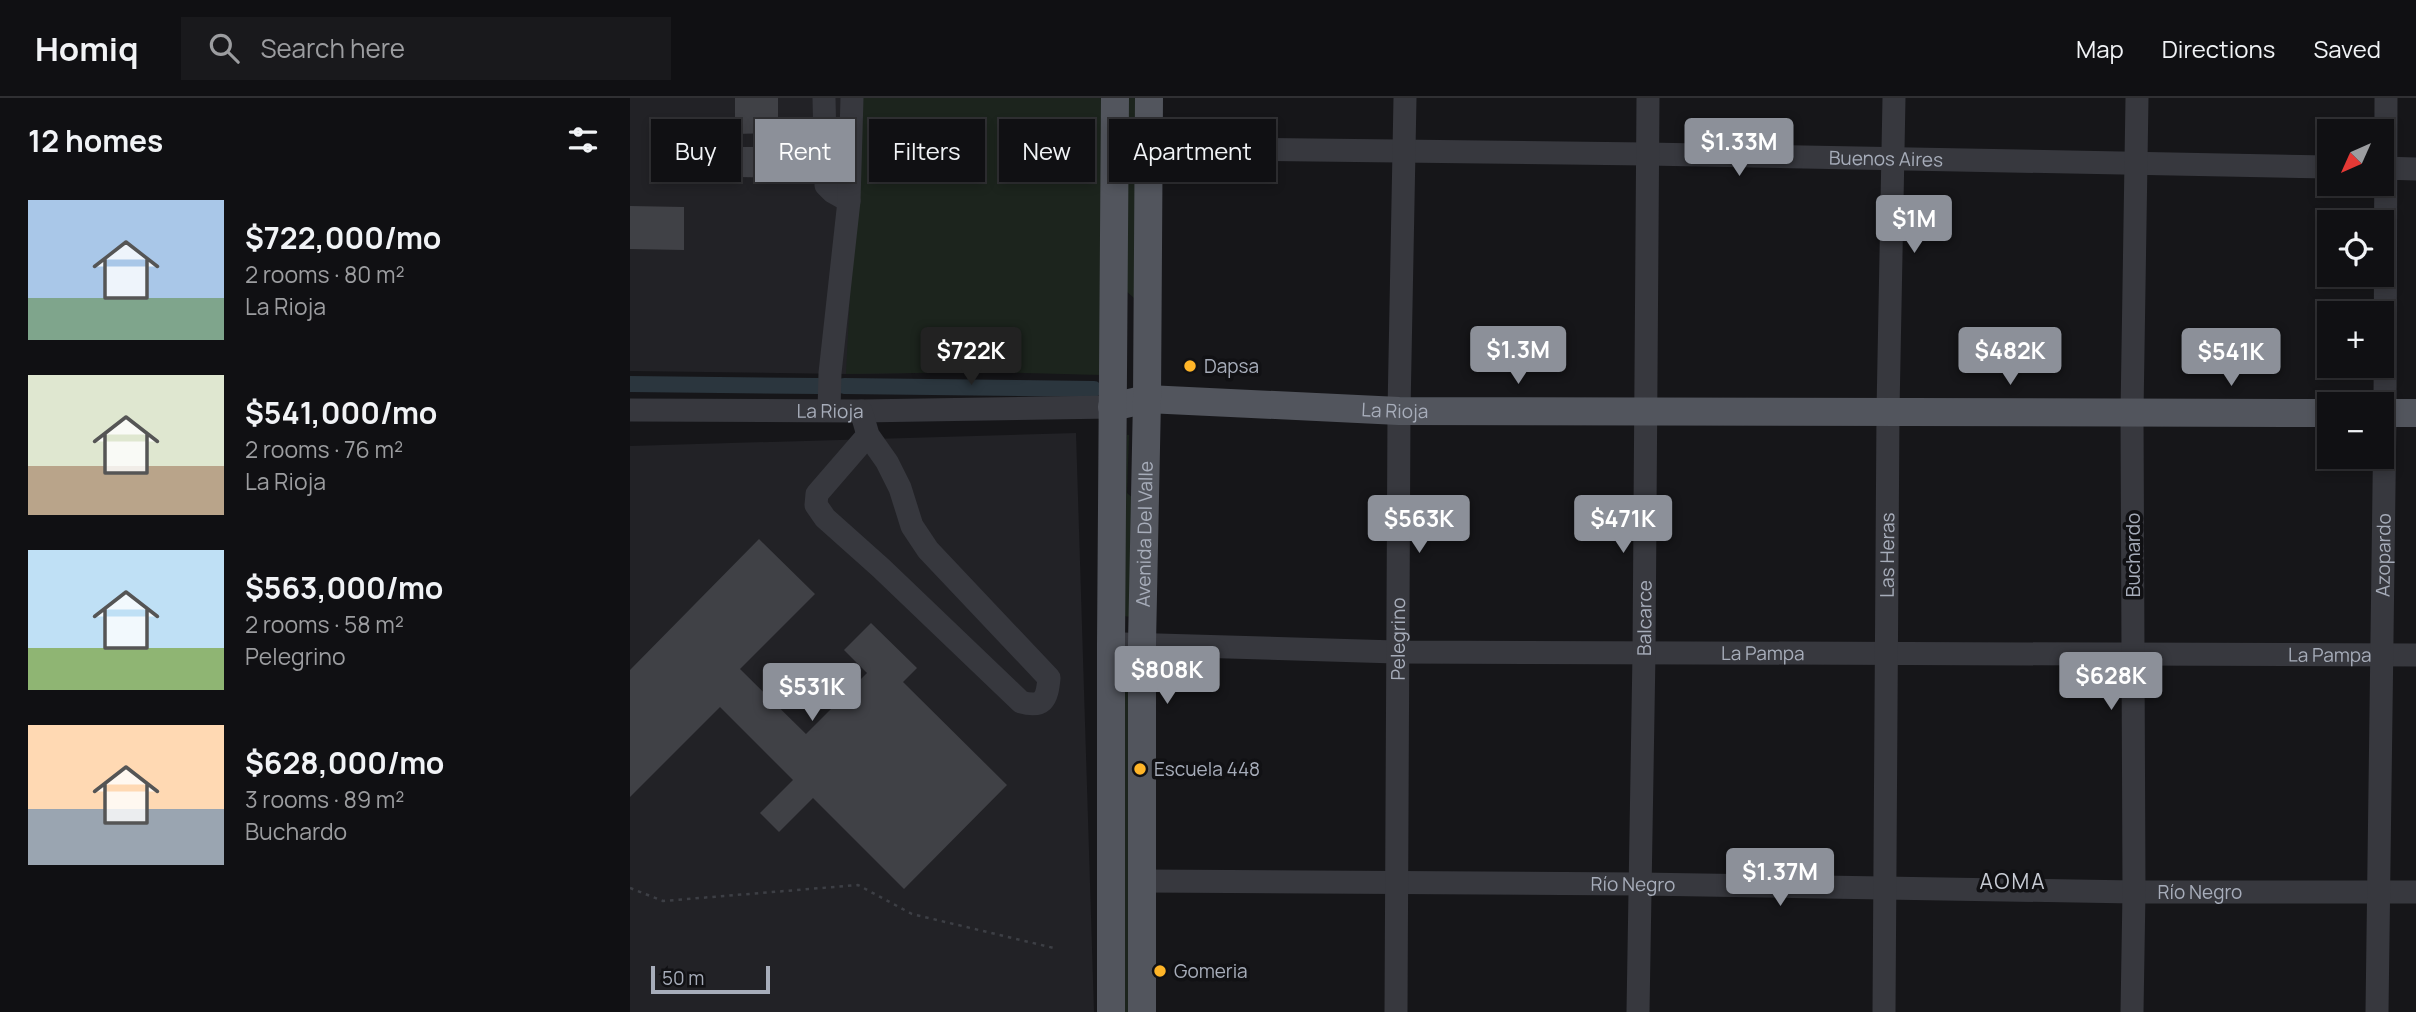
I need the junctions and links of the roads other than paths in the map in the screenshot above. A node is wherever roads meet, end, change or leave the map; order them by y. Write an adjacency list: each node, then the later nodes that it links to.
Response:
1 (824, 98): 22 (street)
2 (852, 98): 22 (street)
3 (1115, 98): 25 (main road, Avenida Del Valle)
4 (1149, 98): 10 (main road, Avenida Del Valle)
5 (1405, 98): 13 (street, Pelegrino)
6 (1648, 98): 14 (street, Balcarce)
7 (1894, 98): 15 (street, Las Heras)
8 (2137, 98): 16 (street, Buchardo)
9 (2386, 98): 11 (street, Azopardo)
10 (1149, 119)
11 (2385, 119)
12 (1276, 149): 13 (street, Buenos Aires)
13 (1405, 151): 14 (street, Buenos Aires); 30 (street, Pelegrino)
14 (1647, 154): 15 (street, Buenos Aires); 28 (street, Balcarce)
15 (1894, 159): 16 (street, Buenos Aires); 31 (street, Las Heras)
16 (2136, 163): 17 (street, Buenos Aires); 32 (street, Buchardo)
17 (2317, 167)
18 (2394, 168): 19 (street)
19 (2416, 169)
20 (1149, 182): 24 (main road, Avenida Del Valle)
21 (2384, 196): 23 (street, Azopardo)
22 (849, 201): 27 (street)
23 (2383, 392)
24 (1147, 400): 25 (main road, La Rioja); 30 (main road, La Rioja); 39 (main road, Avenida Del Valle)
25 (1112, 407): 29 (street, La Rioja); 38 (main road, Avenida Del Valle)
26 (630, 410): 27 (street, La Rioja)
27 (829, 410): 29 (street, La Rioja)
28 (1646, 410): 30 (main road, La Rioja); 31 (main road, La Rioja); 41 (street, Balcarce)
29 (861, 411): 36 (street)
30 (1399, 411): 40 (street, Pelegrino)
31 (1888, 411): 32 (main road, La Rioja); 42 (street, Las Heras)
32 (2132, 413): 33 (main road, La Rioja); 43 (street, Buchardo)
33 (2317, 413)
34 (2394, 413): 35 (main road)
35 (2416, 413)
36 (868, 435): 36 (street)
37 (2383, 469): 44 (street, Azopardo)
38 (1111, 644): 39 (street, La Pampa); 53 (main road, Avenida Del Valle)
39 (1142, 645): 40 (street, La Pampa); 46 (main road, Avenida Del Valle)
40 (1396, 652): 41 (street, La Pampa); 47 (street, Pelegrino)
41 (1644, 653): 42 (street, La Pampa); 48 (street, Balcarce)
42 (1888, 654): 43 (street, La Pampa); 49 (street, Las Heras)
43 (2133, 655): 44 (street, La Pampa); 50 (street, Buchardo)
44 (2382, 655): 45 (street, La Pampa); 52 (street, Azopardo)
45 (2416, 655)
46 (1143, 881): 47 (street, Río Negro); 54 (main road, Avenida Del Valle)
47 (1397, 882): 48 (street, Río Negro); 55 (street, Pelegrino)
48 (1641, 884): 49 (street, Río Negro); 56 (street, Balcarce)
49 (1885, 888): 50 (street, Río Negro); 57 (street, Las Heras)
50 (2134, 892): 52 (street, Río Negro); 58 (street, Buchardo)
51 (2416, 892): 52 (street, Río Negro)
52 (2380, 893): 59 (street, Azopardo)
53 (1111, 1012)
54 (1142, 1012)
55 (1396, 1012)
56 (1638, 1012)
57 (1884, 1012)
58 (2132, 1012)
59 (2377, 1012)

